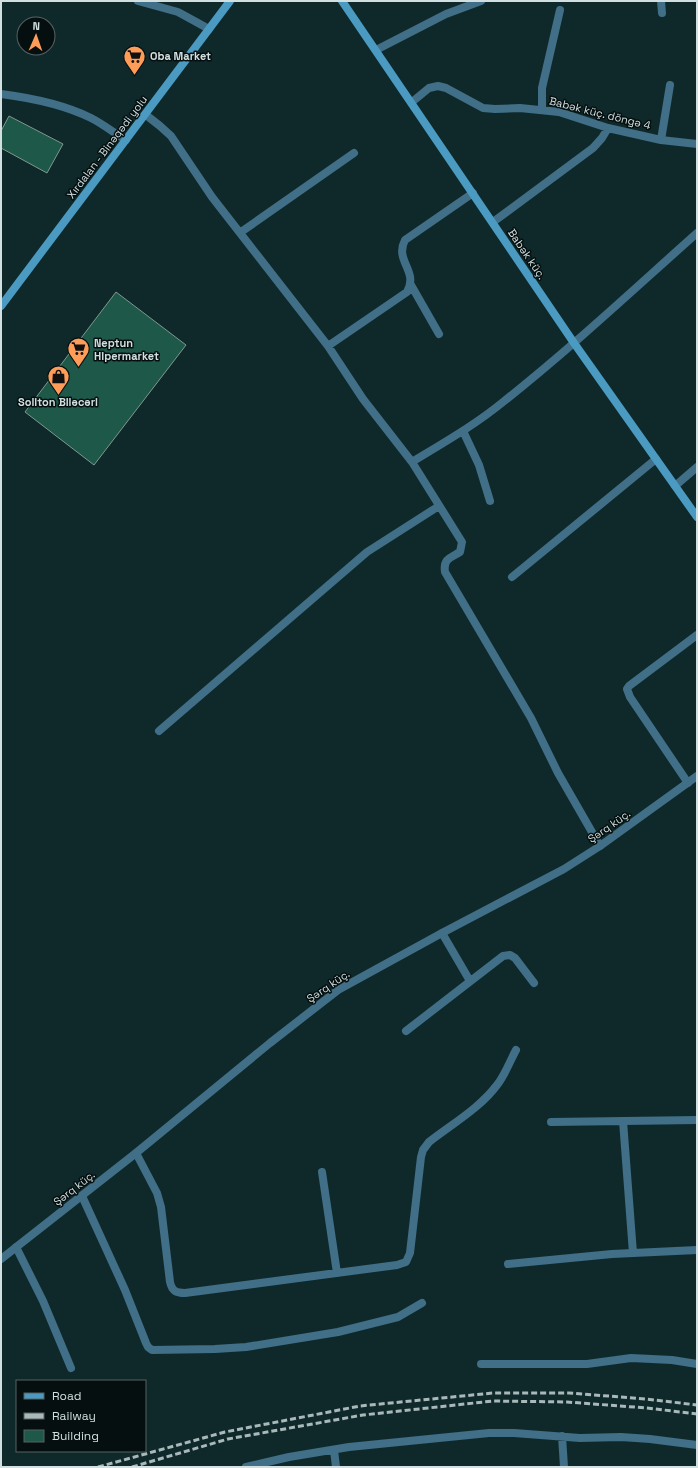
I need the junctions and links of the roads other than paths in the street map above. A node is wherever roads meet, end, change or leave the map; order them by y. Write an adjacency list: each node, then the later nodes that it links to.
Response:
1 (138, 1): 9 (street)
2 (230, 1): 9 (main road, Xırdalan - Binəqədi yolu)
3 (342, 1): 10 (main road, Babək küç.)
4 (481, 1): 6 (street)
5 (661, 1): 8 (street)
6 (460, 4): 10 (street)
7 (560, 10): 14 (street)
8 (662, 13)
9 (209, 29): 15 (main road, Xırdalan - Binəqədi yolu)
10 (376, 50): 13 (main road, Babək küç.)
11 (670, 85): 18 (street)
12 (1, 94): 17 (street)
13 (412, 102): 14 (street, Babək küç. döngə 4); 21 (main road, Babək küç.)
14 (542, 109): 16 (street, Babək küç. döngə 4)
15 (146, 115): 17 (main road, Xırdalan - Binəqədi yolu); 23 (street)
16 (608, 128): 18 (street, Babək küç. döngə 4); 22 (street)
17 (126, 140): 26 (main road, Xırdalan - Binəqədi yolu)
18 (661, 140): 19 (street, Babək küç. döngə 4)
19 (697, 144)
20 (354, 153): 23 (street)
21 (473, 193): 22 (main road, Babək küç.); 25 (street)
22 (493, 222): 28 (main road, Babək küç.)
23 (241, 232): 29 (street)
24 (697, 233): 28 (street)
25 (411, 285): 27 (street); 29 (street)
26 (1, 306)
27 (439, 334)
28 (574, 343): 30 (street); 31 (main road, Babək küç.)
29 (328, 346): 32 (street)
30 (463, 431): 32 (street); 35 (street)
31 (656, 460): 34 (main road, Babək küç.); 38 (street)
32 (412, 462): 36 (street)
33 (697, 467): 34 (street)
34 (675, 486): 37 (main road, Babək küç.)
35 (490, 500)
36 (439, 506): 40 (street); 43 (street)
37 (697, 517)
38 (512, 577)
39 (697, 636): 42 (street)
40 (160, 731)
41 (697, 776): 42 (street, Şərq küç.)
42 (688, 783): 43 (street, Şərq küç.)
43 (600, 846): 44 (street, Şərq küç.)
44 (442, 933): 45 (street); 52 (street, Şərq küç.)
45 (470, 981): 46 (street); 47 (street)
46 (534, 983)
47 (406, 1031)
48 (516, 1050): 60 (street)
49 (697, 1120): 50 (street)
50 (623, 1121): 51 (street); 57 (street)
51 (551, 1122)
52 (136, 1153): 54 (street, Şərq küç.); 60 (street)
53 (322, 1172): 60 (street)
54 (82, 1196): 55 (street, Şərq küç.); 61 (street)
55 (16, 1247): 58 (street, Şərq küç.); 64 (street)
56 (697, 1250): 57 (street)
57 (633, 1253): 59 (street)
58 (1, 1259)
59 (508, 1264)
60 (337, 1273)
61 (422, 1303)
62 (480, 1364): 63 (street)
63 (697, 1364)
64 (70, 1368)
65 (562, 1436): 66 (street); 67 (street); 70 (street)
66 (697, 1446)
67 (334, 1450): 68 (street); 69 (street)
68 (246, 1467)
69 (336, 1467)
70 (564, 1467)

